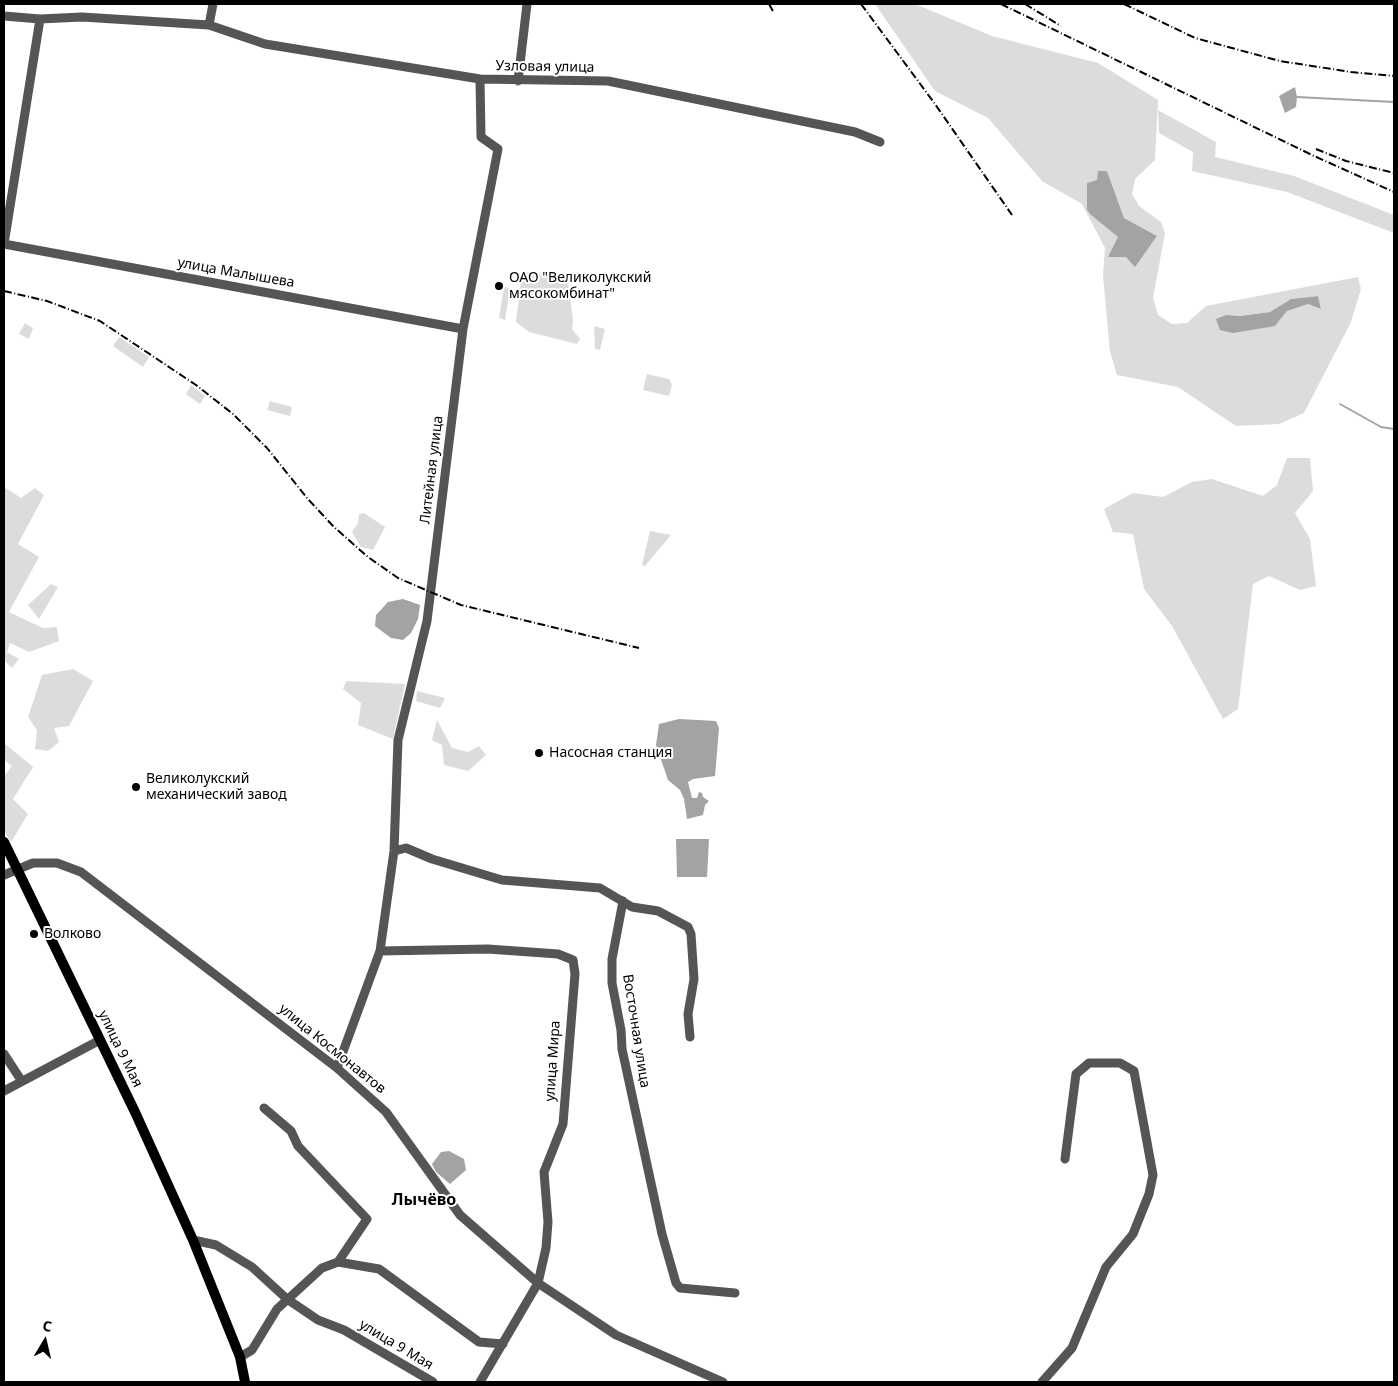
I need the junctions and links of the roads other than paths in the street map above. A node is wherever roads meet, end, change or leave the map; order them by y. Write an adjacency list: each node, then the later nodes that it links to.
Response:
1 (212, 4): 5 (street)
2 (527, 4): 7 (street)
3 (4, 16): 4 (street, Узловая улица)
4 (40, 19): 5 (street, Узловая улица); 9 (street)
5 (209, 25): 6 (street, Узловая улица)
6 (480, 79): 7 (street, Узловая улица); 10 (street, Литейная улица)
7 (518, 81): 8 (street, Узловая улица)
8 (880, 142)
9 (4, 244): 10 (street, улица Малышева)
10 (463, 329): 12 (street, Литейная улица)
11 (4, 842): 13 (main road, улица 9 Мая)
12 (394, 851): 15 (street); 16 (street, Литейная улица)
13 (18, 870): 14 (street, улица Космонавтов); 18 (main road, улица 9 Мая); 20 (street, улица Космонавтов)
14 (4, 875)
15 (622, 901): 17 (street); 28 (street, Восточная улица)
16 (380, 951): 20 (street, Литейная улица); 27 (street, улица Мира)
17 (690, 1038)
18 (100, 1040): 21 (street); 25 (main road, улица 9 Мая)
19 (4, 1054): 21 (street)
20 (337, 1068): 27 (street, улица Космонавтов)
21 (21, 1080): 22 (street)
22 (4, 1091)
23 (264, 1108): 26 (street)
24 (1064, 1159): 36 (street)
25 (193, 1240): 29 (street, улица 9 Мая); 31 (main road, улица 9 Мая)
26 (338, 1262): 29 (street); 30 (street)
27 (538, 1283): 30 (street, улица Мира); 35 (street, улица Космонавтов)
28 (736, 1293)
29 (287, 1299): 31 (street); 33 (street, улица 9 Мая)
30 (503, 1344): 34 (street, улица Мира)
31 (240, 1357): 32 (main road, улица 9 Мая)
32 (245, 1382)
33 (432, 1382)
34 (480, 1382)
35 (723, 1382)
36 (1042, 1382)

